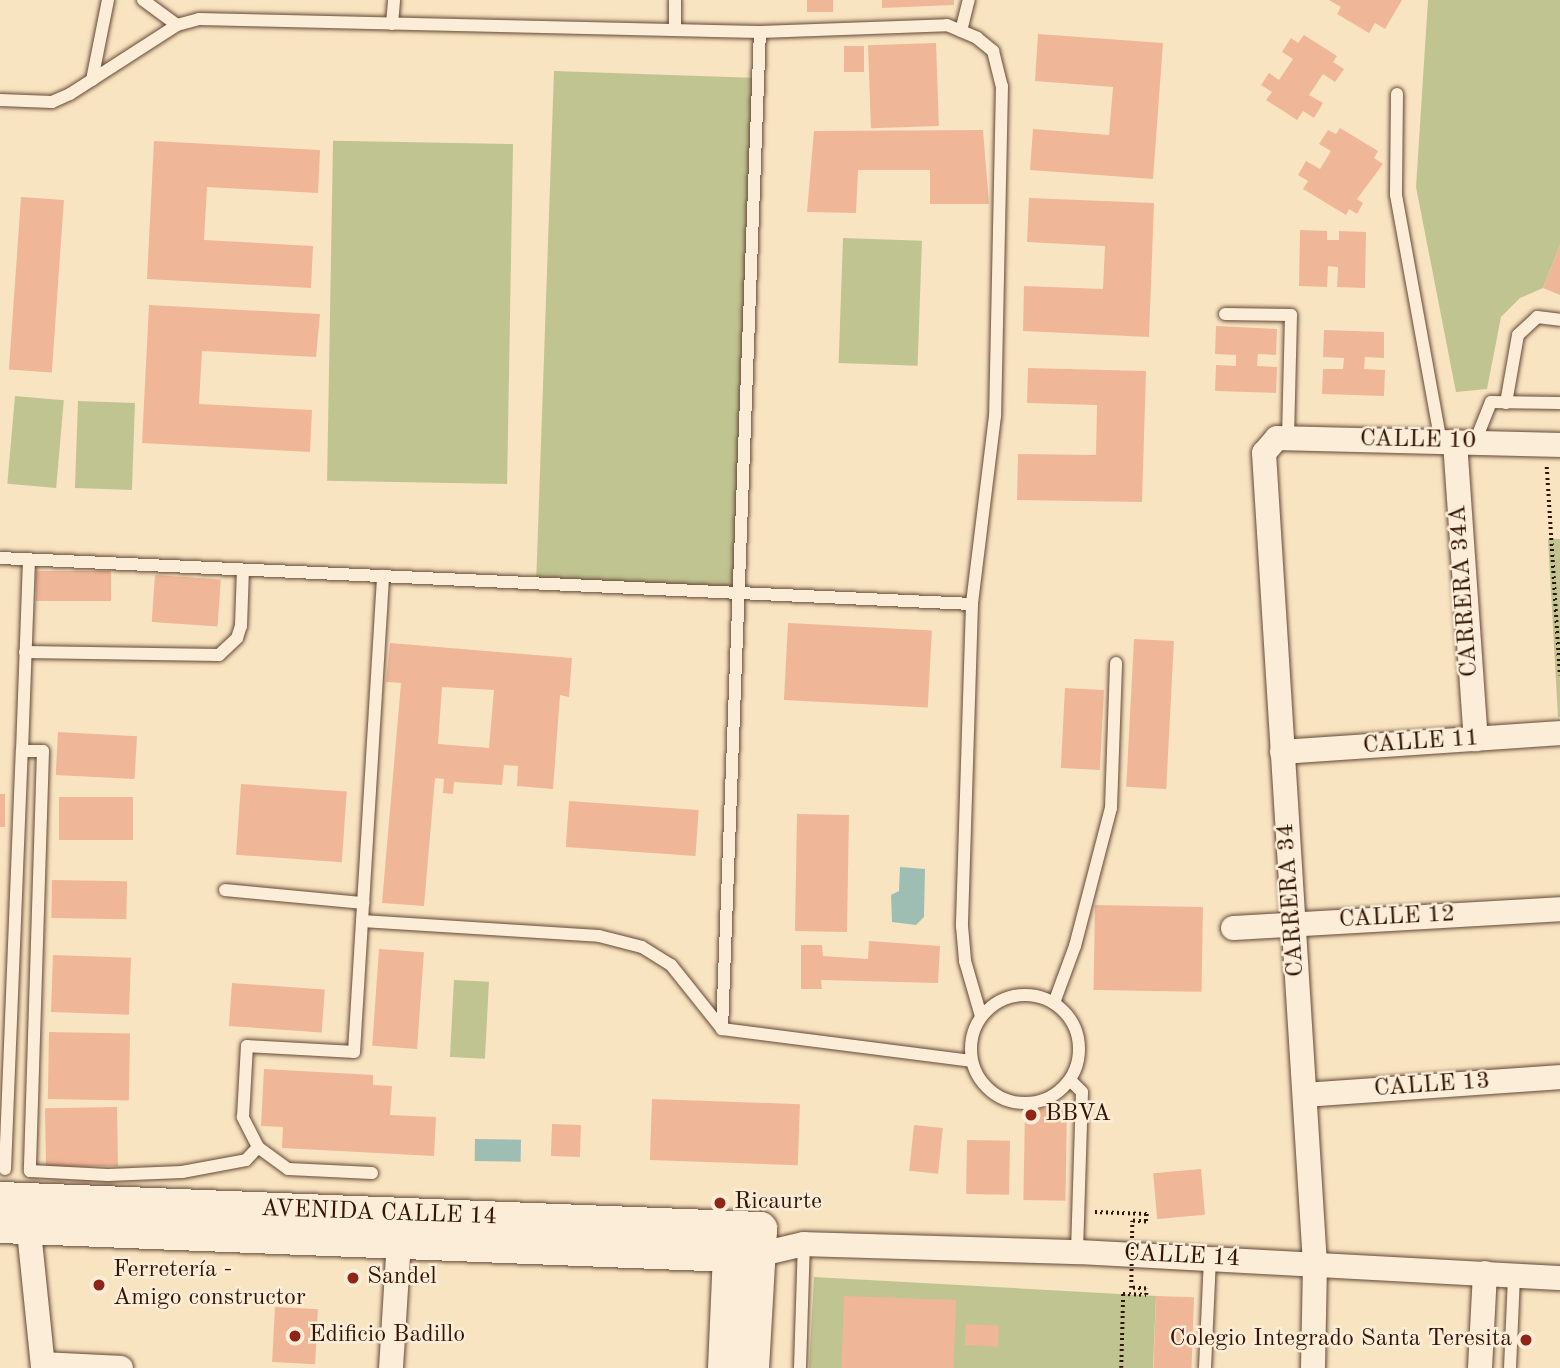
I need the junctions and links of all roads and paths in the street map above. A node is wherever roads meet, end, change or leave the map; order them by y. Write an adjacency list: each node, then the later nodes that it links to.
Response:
1 (108, 0): 11 (lane)
2 (143, 0): 7 (lane)
3 (394, 0): 6 (lane)
4 (675, 0): 8 (lane)
5 (969, 0): 9 (lane)
6 (392, 24): 7 (lane); 8 (lane)
7 (177, 25): 11 (lane)
8 (674, 30): 10 (lane)
9 (961, 31): 10 (lane); 26 (lane)
10 (760, 32): 25 (lane)
11 (92, 80): 13 (lane)
12 (1397, 94): 19 (lane)
13 (0, 100)
14 (1225, 314): 18 (lane)
15 (1560, 320): 16 (lane)
16 (1506, 403): 17 (lane); 19 (lane)
17 (1560, 403)
18 (1283, 438): 19 (street, CALLE 10); 33 (street, CARRERA 34)
19 (1457, 442): 20 (street, CALLE 10); 31 (street, CARRERA 34A)
20 (1553, 444): 29 (path)
21 (0, 558): 22 (lane)
22 (29, 560): 23 (lane); 27 (lane)
23 (243, 570): 24 (lane); 27 (lane)
24 (383, 576): 25 (lane); 35 (lane)
25 (740, 593): 26 (lane); 42 (lane)
26 (972, 604): 41 (lane)
27 (25, 652): 32 (lane)
28 (1116, 663): 40 (lane)
29 (1560, 676)
30 (1560, 733): 31 (street, CALLE 11)
31 (1476, 739): 33 (street, CALLE 11)
32 (22, 751): 47 (lane); 49 (lane)
33 (1282, 752): 38 (street, CARRERA 34)
34 (225, 890): 35 (lane)
35 (363, 902): 37 (lane)
36 (1560, 909): 38 (street, CALLE 12)
37 (362, 921): 42 (lane); 47 (lane)
38 (1293, 924): 39 (street, CALLE 12); 46 (street, CARRERA 34)
39 (1233, 928)
40 (1054, 1003): 41 (lane); 45 (lane)
41 (981, 1016): 43 (lane)
42 (722, 1029): 43 (lane)
43 (971, 1061): 45 (lane)
44 (1560, 1077): 46 (street, CALLE 13)
45 (1070, 1080): 50 (lane)
46 (1305, 1095): 56 (street, CARRERA 34)
47 (258, 1147): 48 (lane)
48 (372, 1173)
49 (12, 1204): 51 (main road, AVENIDA CALLE 14); 60 (street)
50 (1079, 1211): 54 (lane); 66 (path, bridge)
51 (400, 1229): 52 (main road, AVENIDA CALLE 14); 62 (street)
52 (744, 1242): 53 (street, CALLE 14); 63 (main road); 64 (main road)
53 (804, 1244): 54 (street, CALLE 14); 65 (lane)
54 (1077, 1252): 55 (street, CALLE 14)
55 (1210, 1259): 56 (street, CALLE 14); 67 (lane)
56 (1315, 1264): 57 (street, CALLE 14); 68 (street, CARRERA 34)
57 (1485, 1273): 58 (street, CALLE 14); 69 (street)
58 (1514, 1275): 59 (street, CALLE 14); 70 (lane)
59 (1560, 1278)
60 (43, 1366): 61 (street)
61 (121, 1368)
62 (391, 1368)
63 (725, 1368)
64 (751, 1368)
65 (800, 1368)
66 (1121, 1368)
67 (1205, 1368)
68 (1313, 1368)
69 (1480, 1368)
70 (1510, 1368)

